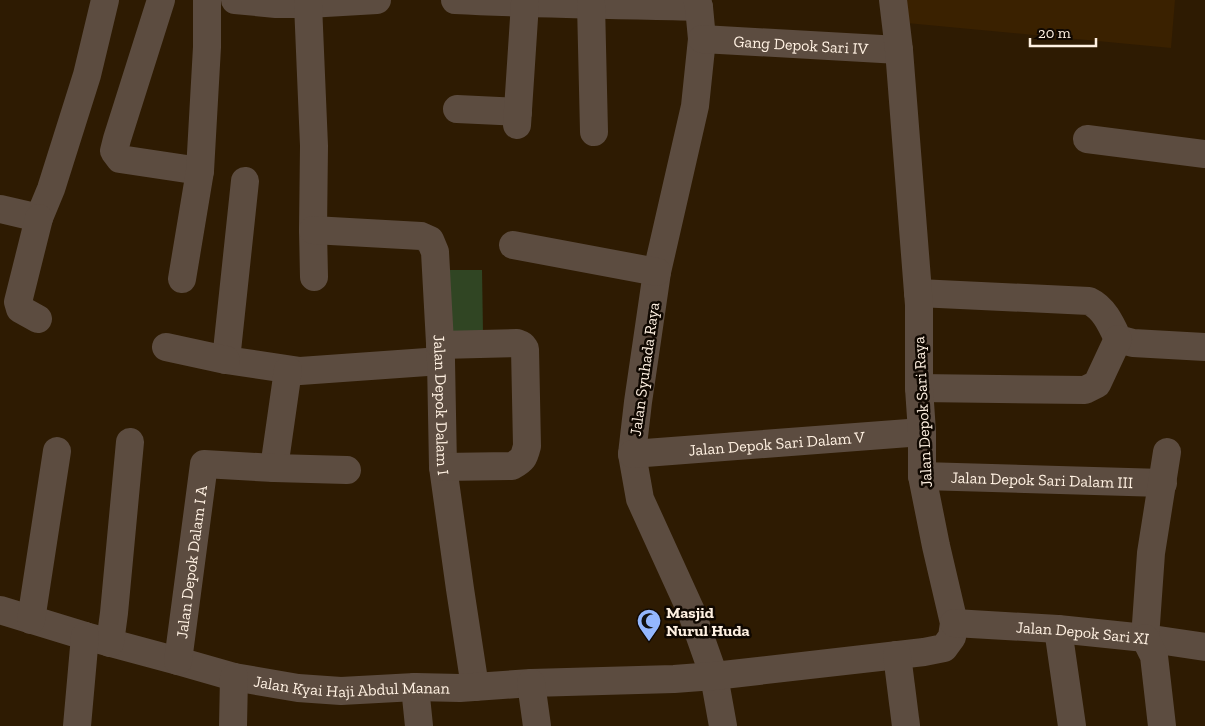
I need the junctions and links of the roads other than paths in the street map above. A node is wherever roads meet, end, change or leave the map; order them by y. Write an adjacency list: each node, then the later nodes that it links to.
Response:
1 (104, 0): 21 (street)
2 (161, 0): 18 (street)
3 (207, 0): 18 (street)
4 (235, 0): 9 (street)
5 (376, 0): 9 (street)
6 (455, 0): 8 (street)
7 (893, 0): 13 (street, Jalan Depok Sari Raya)
8 (525, 3): 10 (street); 14 (street)
9 (308, 4): 22 (street)
10 (592, 4): 11 (street); 15 (street)
11 (698, 4): 12 (street, Jalan Syuhada Raya)
12 (702, 39): 13 (street, Gang Depok Sari IV); 24 (street, Jalan Syuhada Raya)
13 (898, 50): 27 (street, Jalan Depok Sari Raya)
14 (457, 109)
15 (594, 132)
16 (1087, 139): 17 (street)
17 (1205, 154)
18 (200, 171): 26 (street)
19 (245, 181): 33 (street)
20 (0, 210): 21 (street)
21 (39, 218): 28 (street)
22 (312, 230): 25 (street); 32 (street, Jalan Depok Dalam I)
23 (513, 245): 24 (street)
24 (657, 272): 40 (street, Jalan Syuhada Raya)
25 (314, 277)
26 (182, 279)
27 (918, 293): 29 (street); 35 (street, Jalan Depok Sari Raya)
28 (38, 318)
29 (1118, 339): 31 (street); 35 (street)
30 (166, 347): 33 (street)
31 (1205, 347)
32 (441, 353): 34 (street); 41 (street, Jalan Depok Dalam I); 41 (street)
33 (226, 360): 34 (street)
34 (288, 370): 42 (street)
35 (919, 388): 36 (street, Jalan Depok Sari Raya)
36 (922, 432): 40 (street, Jalan Depok Sari Dalam V); 44 (street, Jalan Depok Sari Raya)
37 (130, 442): 51 (street)
38 (57, 451): 47 (street)
39 (1167, 452): 45 (street, Jalan Depok Sari XI)
40 (632, 454): 55 (street, Jalan Syuhada Raya)
41 (443, 467): 59 (street, Jalan Depok Dalam I)
42 (274, 468): 43 (street); 54 (street, Jalan Depok Dalam I A)
43 (347, 470)
44 (922, 476): 45 (street, Jalan Depok Sari Dalam III); 48 (street, Jalan Depok Sari Raya)
45 (1163, 483): 50 (street, Jalan Depok Sari XI)
46 (0, 610): 47 (street, Jalan Kyai Haji Abdul Manan)
47 (31, 620): 51 (street, Jalan Kyai Haji Abdul Manan)
48 (954, 622): 49 (street, Jalan Depok Sari XI); 53 (street)
49 (1058, 629): 50 (street, Jalan Depok Sari XI); 66 (street)
50 (1145, 638): 52 (street); 67 (street)
51 (98, 640): 54 (street, Jalan Kyai Haji Abdul Manan); 60 (street)
52 (1205, 646)
53 (896, 655): 55 (street); 65 (street)
54 (178, 661): 56 (street, Jalan Kyai Haji Abdul Manan)
55 (714, 676): 57 (street, Jalan Kyai Haji Abdul Manan); 64 (street, Jalan Syuhada Raya)
56 (234, 677): 58 (street, Jalan Kyai Haji Abdul Manan); 61 (street)
57 (531, 683): 59 (street, Jalan Kyai Haji Abdul Manan); 63 (street)
58 (415, 687): 59 (street, Jalan Kyai Haji Abdul Manan); 62 (street)
59 (475, 687)
60 (77, 726)
61 (233, 726)
62 (419, 726)
63 (537, 726)
64 (723, 726)
65 (906, 726)
66 (1072, 726)
67 (1162, 726)

